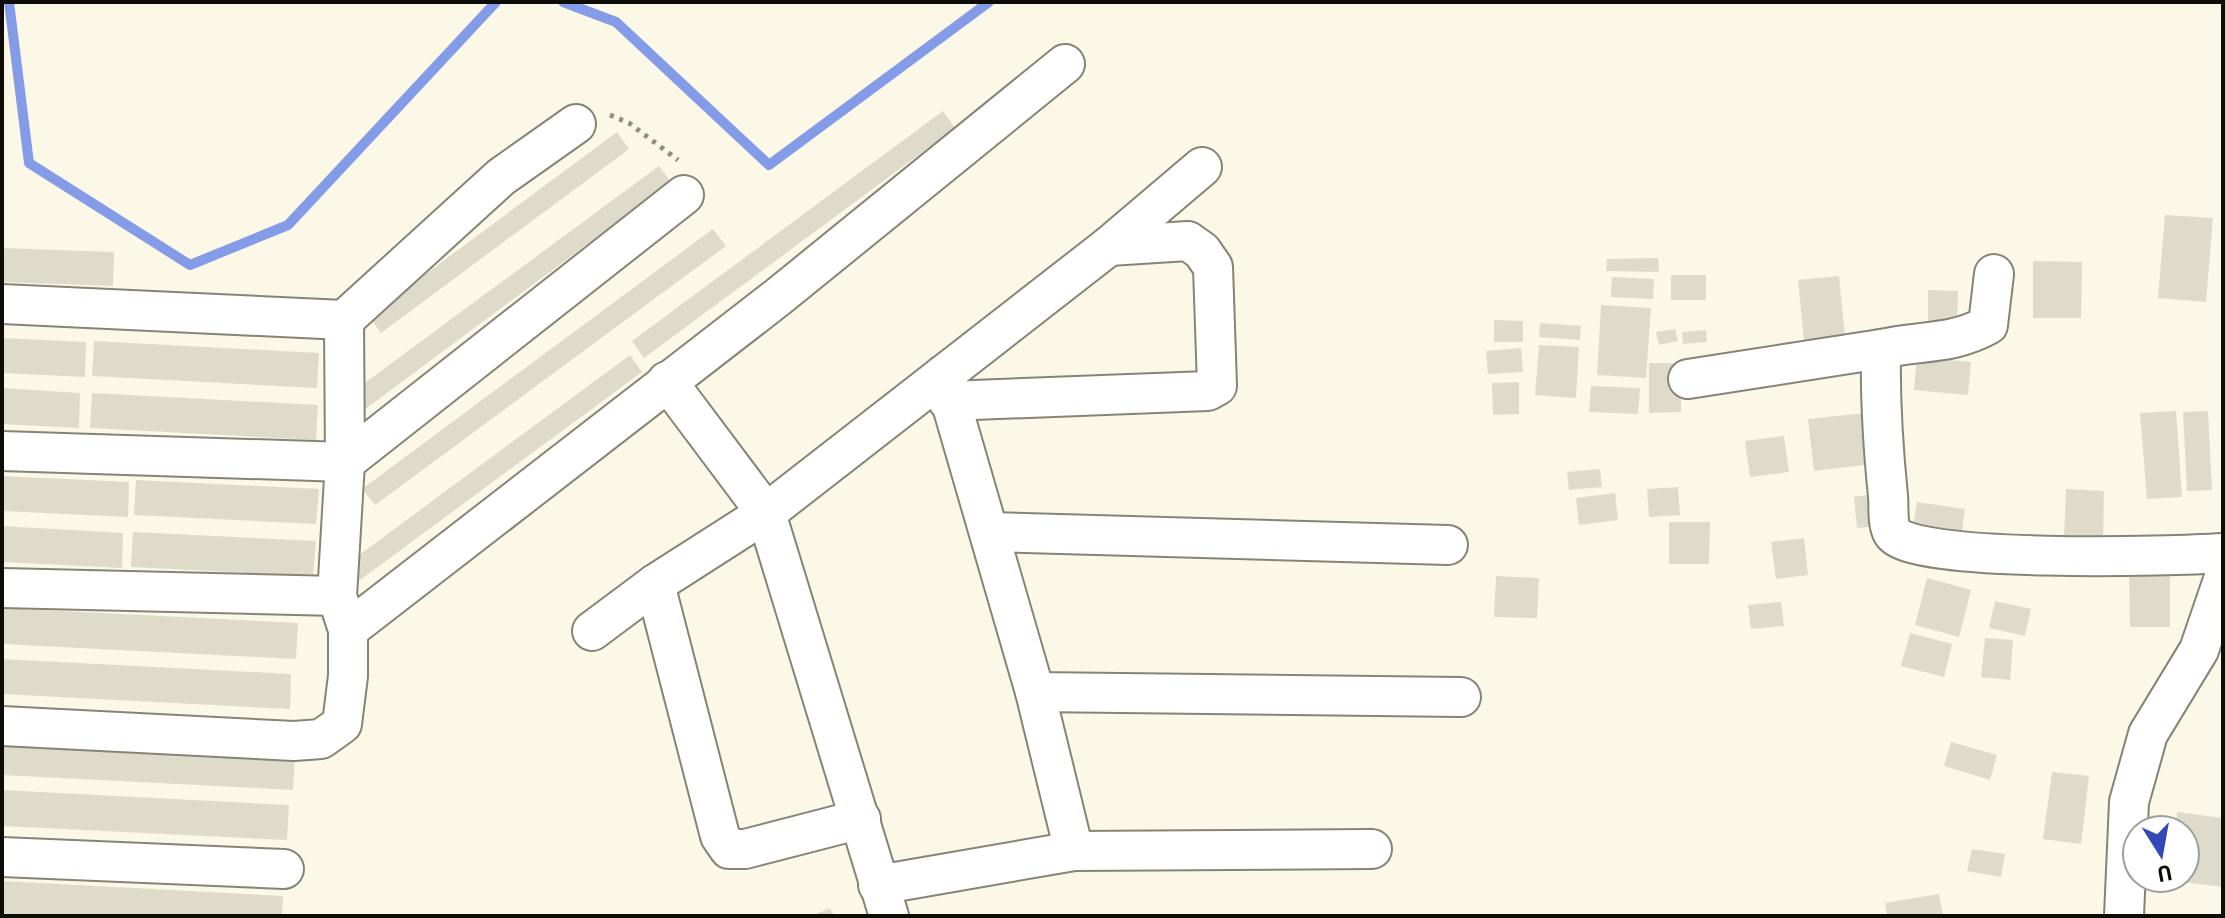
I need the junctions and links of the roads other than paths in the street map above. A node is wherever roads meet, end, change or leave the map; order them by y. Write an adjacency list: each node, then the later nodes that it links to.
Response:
1 (1065, 64): 11 (street)
2 (576, 124): 8 (street)
3 (1202, 167): 5 (street)
4 (684, 195): 14 (street)
5 (1109, 246): 12 (street); 12 (street)
6 (1994, 274): 9 (street)
7 (2, 304): 8 (street)
8 (344, 320): 14 (street)
9 (1881, 349): 10 (street); 18 (street)
10 (1688, 379)
11 (667, 381): 15 (street); 22 (street)
12 (945, 387): 15 (street); 16 (street)
13 (2, 451): 14 (street)
14 (345, 462): 22 (street)
15 (766, 513): 20 (street); 27 (street)
16 (990, 532): 17 (street); 24 (street)
17 (1448, 545)
18 (2223, 553)
19 (2223, 580): 33 (street)
20 (655, 584): 23 (street); 27 (street)
21 (2, 588): 22 (street)
22 (342, 613): 26 (street)
23 (592, 631)
24 (1035, 692): 25 (street); 29 (street)
25 (1461, 697)
26 (2, 726)
27 (861, 819): 32 (street)
28 (1372, 849): 29 (street)
29 (1074, 851): 32 (street)
30 (2, 857): 31 (street)
31 (284, 869)
32 (884, 900)
33 (2124, 916)

